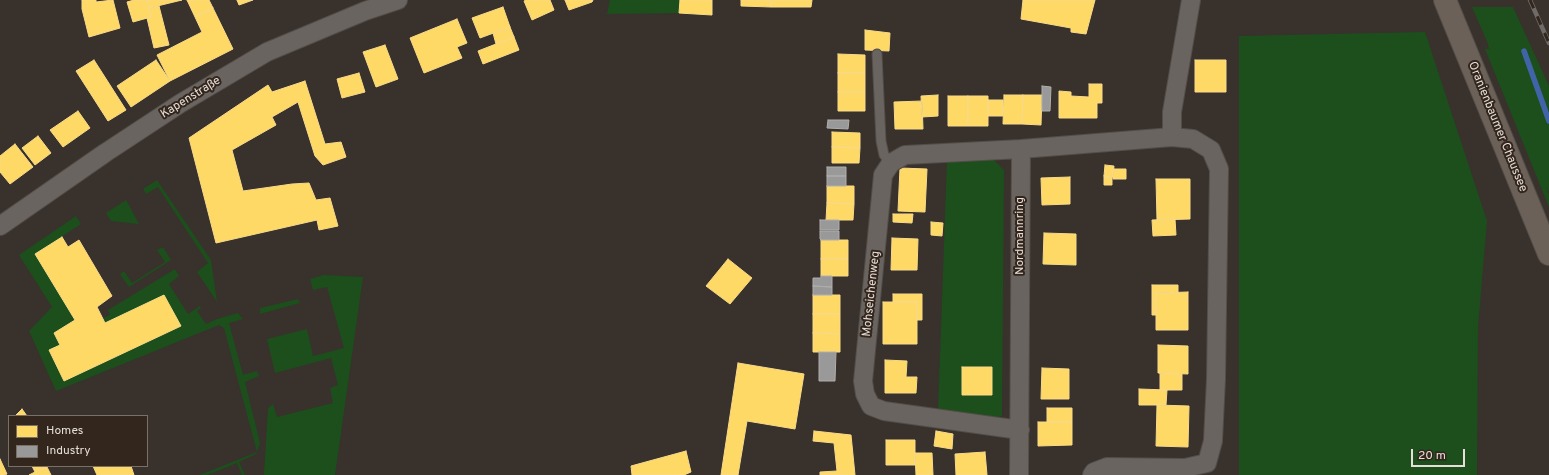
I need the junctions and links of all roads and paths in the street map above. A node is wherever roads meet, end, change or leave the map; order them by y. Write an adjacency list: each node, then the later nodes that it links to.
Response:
1 (398, 0): 8 (street, Kapenstraße)
2 (1191, 0): 5 (street)
3 (1447, 7): 9 (main road, Oranienbaumer Chaussee)
4 (877, 54): 7 (lane)
5 (1172, 137): 6 (street); 12 (street)
6 (1021, 149): 7 (street); 10 (street, Nordmannring)
7 (891, 163): 10 (street, Mohseichenweg)
8 (0, 226)
9 (1549, 254)
10 (1020, 430): 11 (street, Nordmannring)
11 (1019, 475)
12 (1092, 475)

